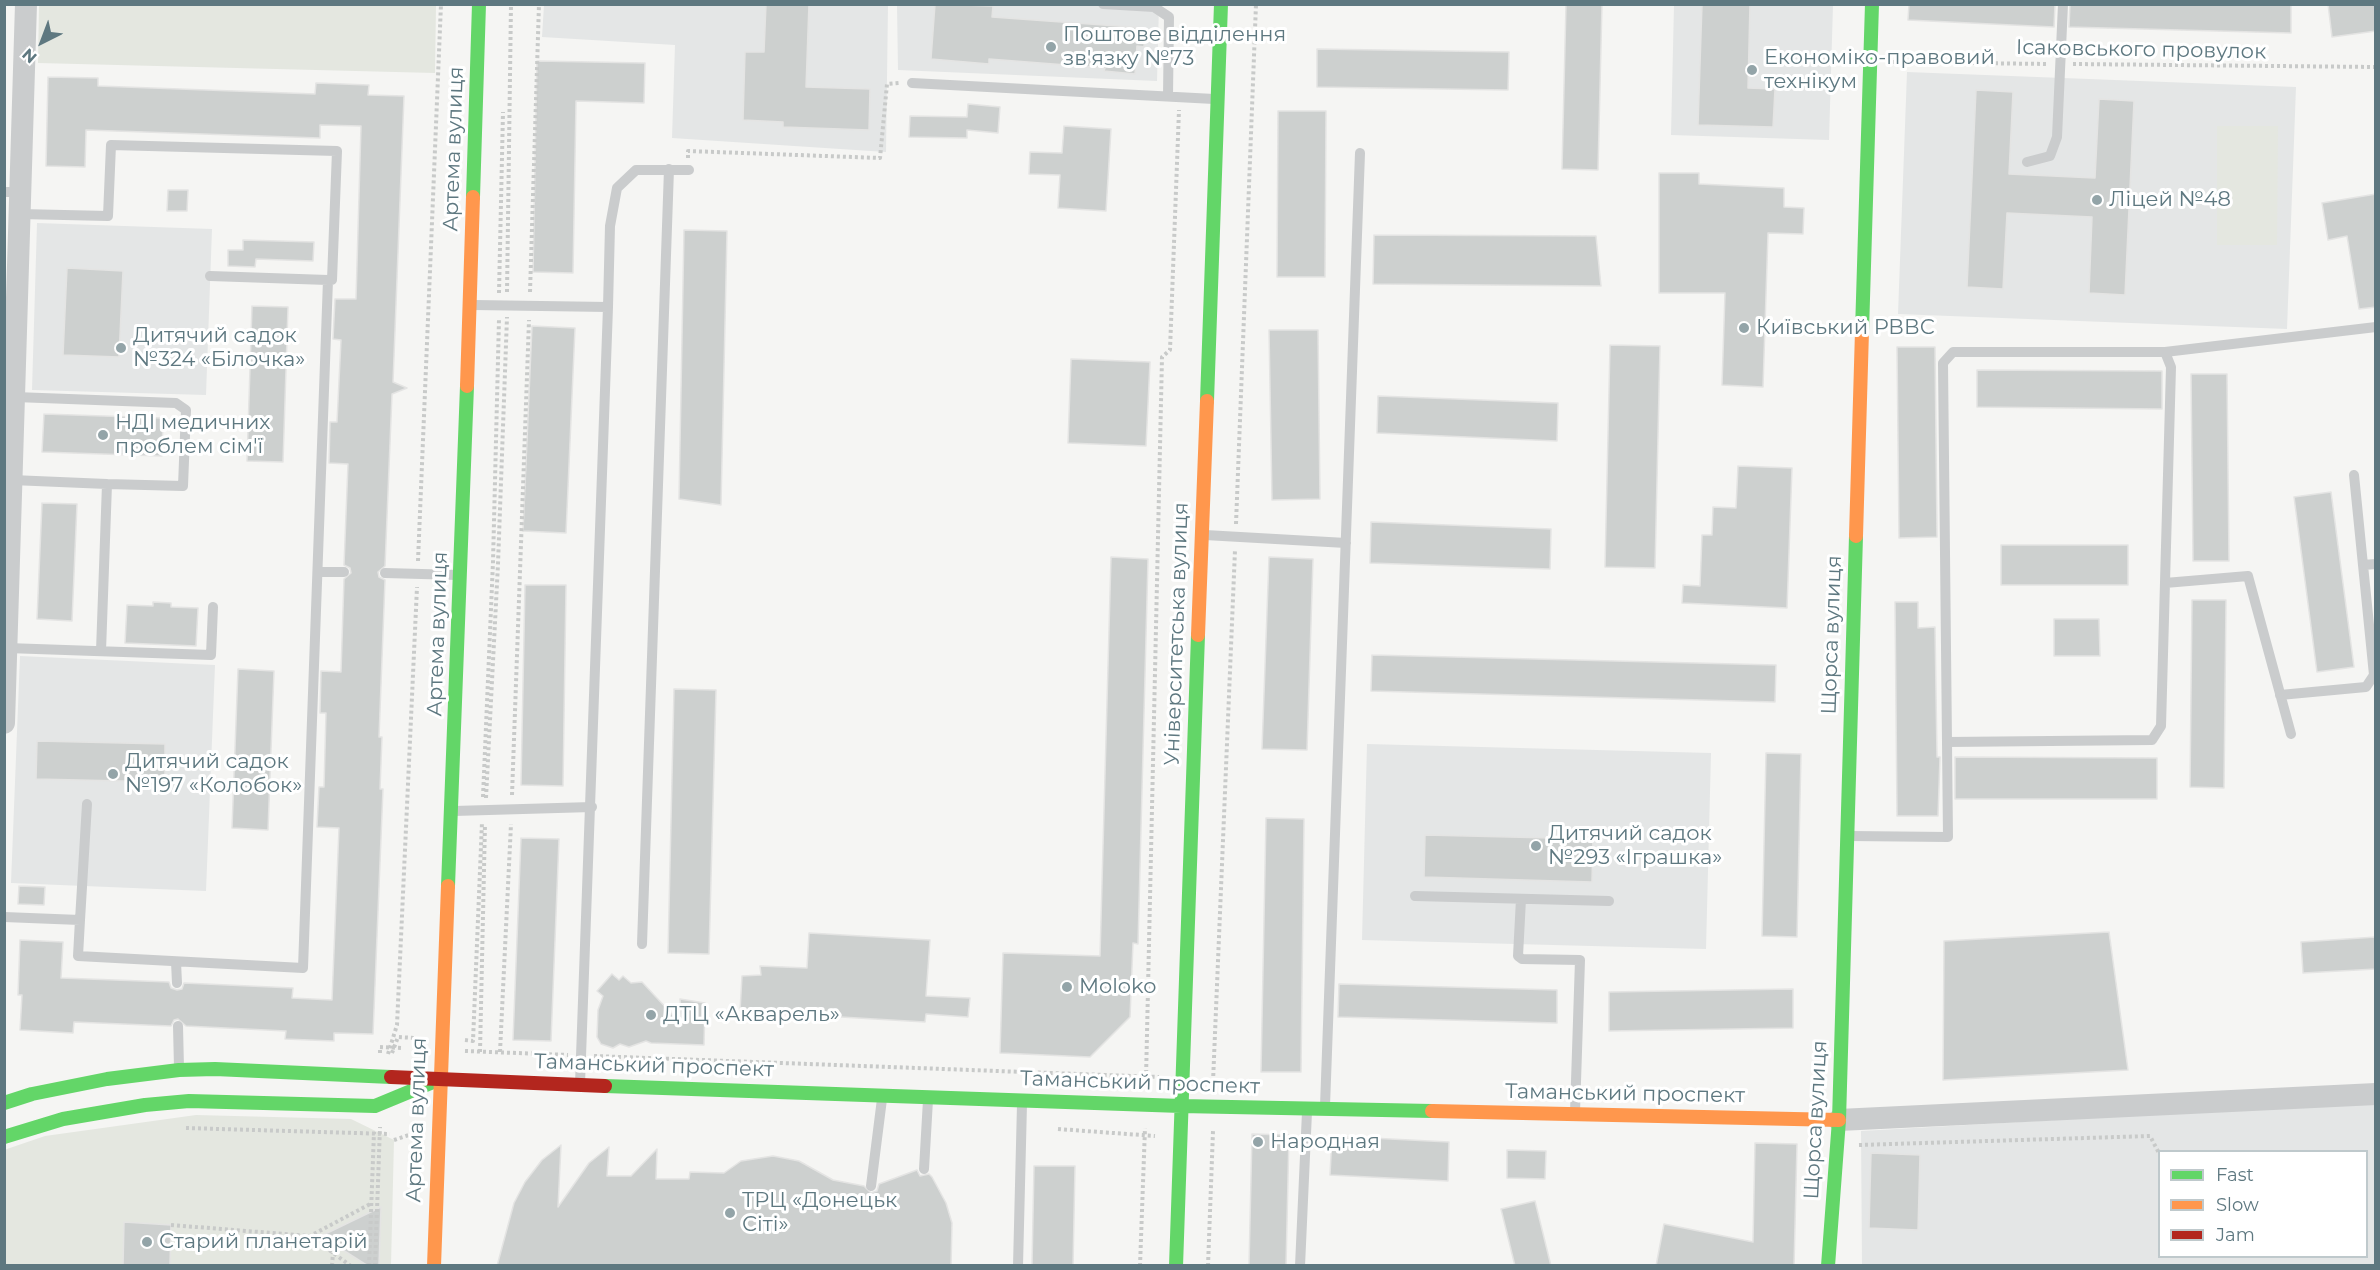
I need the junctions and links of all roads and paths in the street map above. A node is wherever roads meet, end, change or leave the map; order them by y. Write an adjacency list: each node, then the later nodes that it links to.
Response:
1 (26, 4): 22 (street)
2 (441, 4): 43 (path)
3 (479, 4): 25 (street, Артема вулиця)
4 (511, 4): 26 (path)
5 (539, 4): 27 (path)
6 (1103, 4): 15 (lane)
7 (1221, 4): 17 (street, Університетська вулиця)
8 (1256, 4): 36 (path)
9 (1872, 4): 11 (street, Щорса вулиця)
10 (2063, 4): 12 (lane)
11 (1869, 62): 12 (path, Ісаковського провулок); 58 (street, Щорса вулиця)
12 (2060, 64): 13 (path, Ісаковського провулок); 19 (lane)
13 (2376, 67)
14 (912, 83): 15 (lane); 21 (path)
15 (1168, 96): 16 (lane)
16 (1180, 97): 17 (lane); 85 (path)
17 (1217, 99): 35 (street, Університетська вулиця)
18 (1360, 153): 37 (lane)
19 (2027, 162)
20 (669, 169): 21 (lane); 28 (lane); 64 (lane)
21 (689, 170)
22 (15, 199): 24 (lane); 31 (street)
23 (210, 276): 24 (lane)
24 (328, 280): 40 (lane)
25 (470, 304): 26 (lane); 44 (street, Артема вулиця)
26 (507, 305): 27 (lane); 55 (path)
27 (530, 306): 28 (lane); 56 (path)
28 (608, 307): 54 (lane)
29 (2376, 327): 30 (lane)
30 (2165, 352): 45 (lane); 52 (lane)
31 (15, 397): 33 (street); 34 (lane)
32 (2354, 475): 39 (lane)
33 (12, 480): 34 (lane); 47 (street)
34 (107, 484): 48 (lane)
35 (1202, 535): 36 (lane); 86 (street, Університетська вулиця)
36 (1235, 537): 37 (lane); 87 (path)
37 (1346, 543): 89 (lane)
38 (2376, 564): 39 (lane)
39 (2363, 565): 49 (lane)
40 (319, 572): 41 (lane); 65 (lane)
41 (344, 572)
42 (385, 573): 43 (lane)
43 (417, 574): 44 (lane); 70 (path)
44 (461, 575): 57 (street, Артема вулиця)
45 (2165, 583): 49 (lane); 52 (lane)
46 (213, 607): 48 (lane)
47 (7, 648): 48 (lane); 50 (street)
48 (101, 651)
49 (2280, 695): 51 (lane)
50 (4, 723)
51 (2291, 734)
52 (1948, 742): 58 (lane)
53 (87, 804): 63 (lane)
54 (591, 807): 56 (lane); 78 (lane)
55 (486, 810): 56 (lane); 57 (lane); 72 (path)
56 (512, 810): 73 (path)
57 (452, 811): 77 (street, Артема вулиця)
58 (1847, 837): 91 (street, Щорса вулиця)
59 (1414, 896): 60 (lane)
60 (1521, 898): 61 (lane); 90 (lane)
61 (1609, 901)
62 (4, 917): 63 (lane)
63 (80, 920): 65 (lane)
64 (642, 944)
65 (176, 962): 66 (lane)
66 (177, 983)
67 (178, 1026): 75 (lane)
68 (408, 1037): 70 (path)
69 (380, 1047): 70 (path)
70 (392, 1048): 71 (path); 74 (path); 76 (path)
71 (401, 1048)
72 (480, 1052)
73 (500, 1052)
74 (391, 1055)
75 (179, 1070): 76 (street, Таманський проспект); 82 (street, Таманський проспект)
76 (384, 1075): 77 (street, Таманський проспект)
77 (440, 1079): 78 (street, Таманський проспект); 84 (street, Таманський проспект); 109 (street, Артема вулиця)
78 (580, 1084): 80 (street, Таманський проспект)
79 (2376, 1094): 91 (street)
80 (883, 1095): 81 (street, Таманський проспект); 100 (lane)
81 (928, 1097): 83 (street, Таманський проспект); 99 (lane)
82 (5, 1101): 96 (street)
83 (1022, 1101): 85 (street, Таманський проспект); 110 (lane)
84 (382, 1104): 94 (path); 96 (street, Таманський проспект)
85 (1146, 1105): 86 (street, Таманський проспект); 111 (path)
86 (1181, 1107): 87 (street, Таманський проспект); 112 (street, Університетська вулиця)
87 (1213, 1107): 88 (street, Таманський проспект); 113 (path)
88 (1308, 1109): 89 (street, Таманський проспект); 114 (lane)
89 (1324, 1109): 90 (street, Таманський проспект)
90 (1575, 1114): 91 (street, Таманський проспект)
91 (1839, 1120): 97 (street, Щорса вулиця)
92 (181, 1128): 94 (path)
93 (374, 1128): 94 (path)
94 (377, 1134): 95 (path); 101 (path); 108 (path)
95 (390, 1134)
96 (9, 1135)
97 (1837, 1144): 98 (path); 115 (street, Щорса вулиця)
98 (2158, 1151)
99 (924, 1169)
100 (871, 1186)
101 (372, 1203): 103 (path); 107 (path)
102 (171, 1225): 103 (path)
103 (310, 1236): 104 (path)
104 (333, 1253): 105 (path); 106 (path)
105 (332, 1266)
106 (351, 1266)
107 (369, 1266)
108 (375, 1266)
109 (434, 1266)
110 (1018, 1266)
111 (1140, 1266)
112 (1176, 1266)
113 (1208, 1266)
114 (1300, 1266)
115 (1828, 1266)

